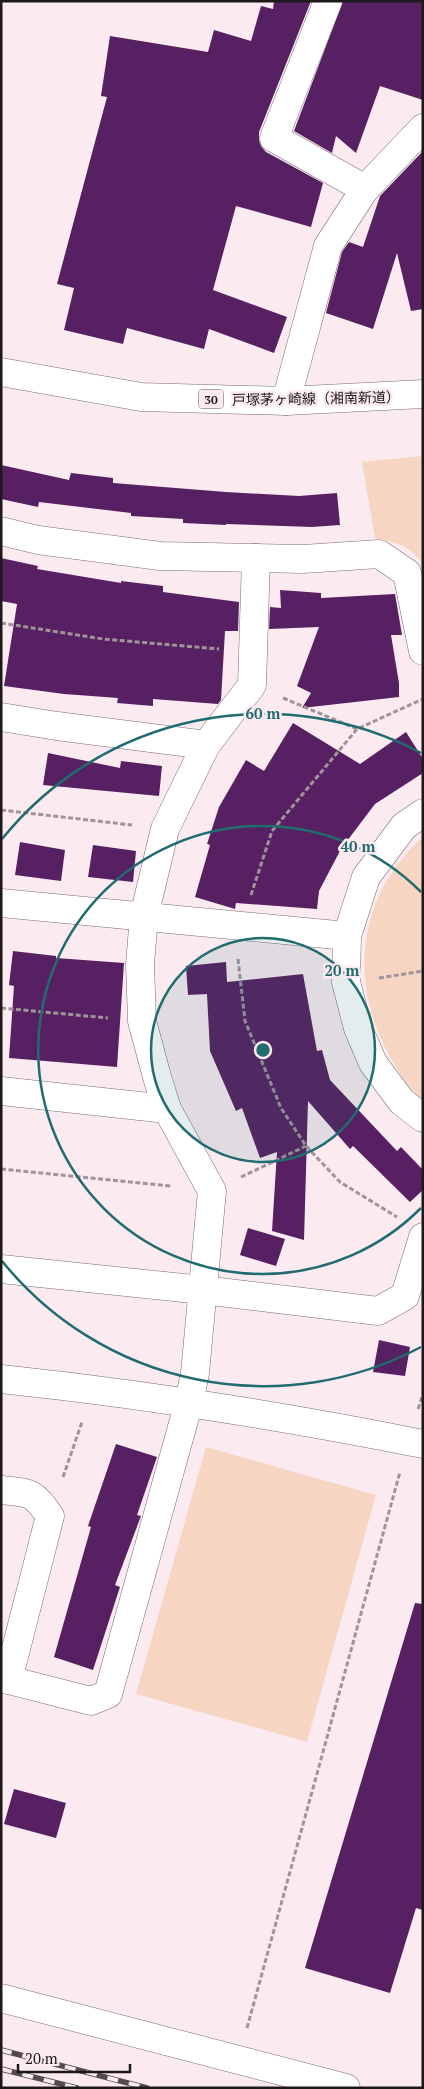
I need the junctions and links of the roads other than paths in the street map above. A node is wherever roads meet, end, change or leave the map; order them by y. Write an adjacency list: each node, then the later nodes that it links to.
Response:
1 (328, 1): 3 (street)
2 (423, 128): 3 (street)
3 (365, 189): 6 (street)
4 (1, 372): 6 (street, 戸塚茅ヶ崎線（湘南新道） / 30)
5 (423, 394): 6 (street, 戸塚茅ヶ崎線（湘南新道） / 30)
6 (286, 401)
7 (1, 531): 8 (street)
8 (256, 558): 9 (street); 11 (street)
9 (423, 651)
10 (1, 717): 11 (street)
11 (206, 745): 14 (street)
12 (423, 812): 15 (street)
13 (1, 903): 14 (street)
14 (144, 916): 15 (street); 17 (street)
15 (347, 936): 18 (street)
16 (1, 1091): 17 (street)
17 (168, 1109): 21 (street)
18 (423, 1118)
19 (423, 1237): 21 (street)
20 (1, 1269): 21 (street)
21 (203, 1290): 23 (street)
22 (1, 1379): 23 (street)
23 (189, 1402): 24 (street); 26 (street)
24 (416, 1443)
25 (1, 1490): 26 (street)
26 (5, 1679)
27 (1, 1998): 28 (street)
28 (346, 2088)

